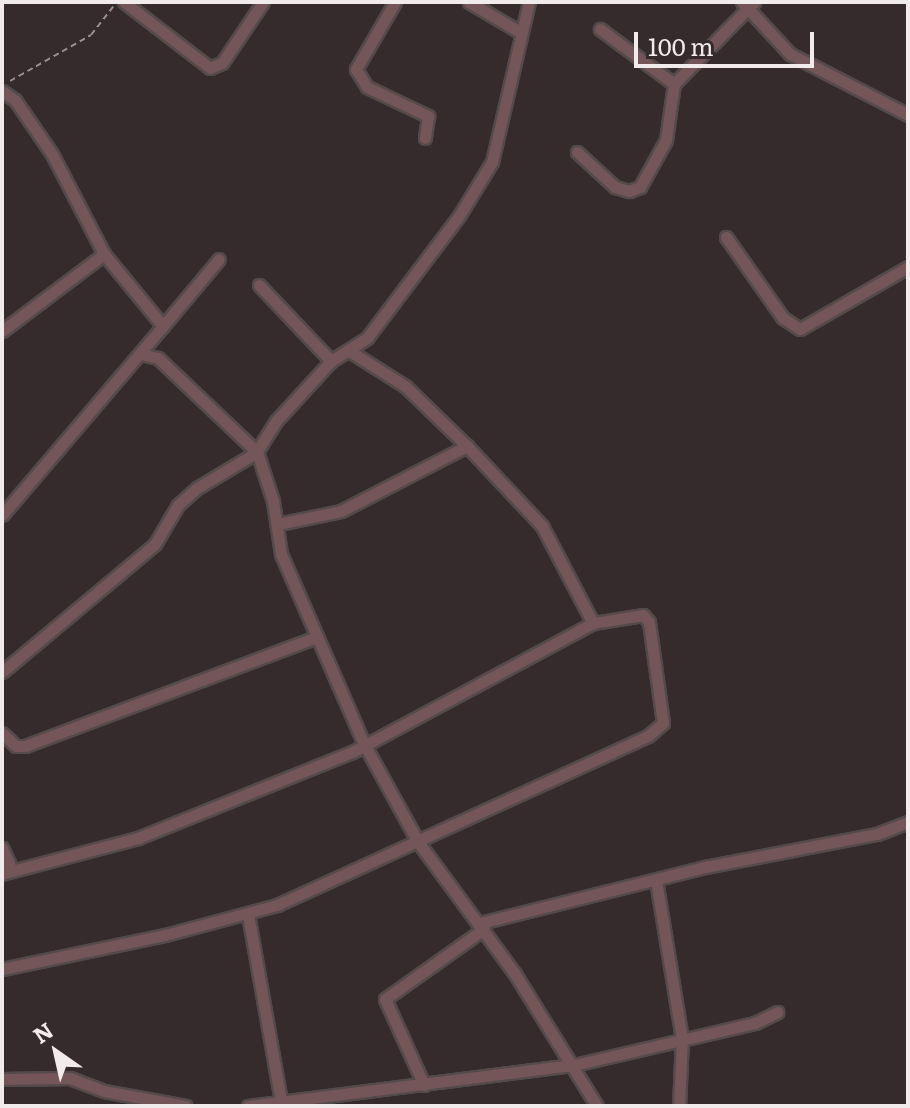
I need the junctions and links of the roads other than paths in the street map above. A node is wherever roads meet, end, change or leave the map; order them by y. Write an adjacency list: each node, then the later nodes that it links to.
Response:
1 (124, 2): 2 (street)
2 (263, 2)
3 (395, 2): 12 (street)
4 (469, 2): 8 (street)
5 (529, 2): 8 (street)
6 (748, 4): 9 (street); 11 (street)
7 (600, 29): 9 (street)
8 (520, 32): 21 (street)
9 (674, 84): 13 (street)
10 (2, 91): 15 (street)
11 (908, 115)
12 (425, 138)
13 (577, 152)
14 (726, 237): 17 (street)
15 (104, 254): 19 (street); 20 (street)
16 (219, 259): 19 (street)
17 (908, 267)
18 (259, 285): 23 (street)
19 (163, 326): 22 (street)
20 (2, 331)
21 (351, 352): 23 (street); 24 (street)
22 (141, 354): 25 (street); 26 (street)
23 (331, 361): 25 (street)
24 (467, 446): 27 (street); 28 (street)
25 (257, 452): 27 (street); 30 (street)
26 (2, 515)
27 (278, 524): 29 (street)
28 (593, 623): 32 (street); 34 (street)
29 (317, 637): 31 (street); 32 (street)
30 (2, 672)
31 (2, 733)
32 (364, 744): 34 (street); 36 (street)
33 (908, 822): 37 (street)
34 (418, 842): 38 (street); 39 (street)
35 (2, 848): 36 (street)
36 (3, 874)
37 (656, 880): 39 (street); 42 (street)
38 (248, 914): 40 (street); 46 (street)
39 (482, 926): 43 (street); 45 (street)
40 (2, 969)
41 (778, 1012): 42 (street)
42 (682, 1038): 43 (street); 50 (street)
43 (574, 1065): 45 (street); 49 (street)
44 (2, 1079): 47 (street)
45 (424, 1085): 46 (street)
46 (282, 1105): 48 (street)
47 (186, 1106)
48 (248, 1106)
49 (597, 1106)
50 (679, 1106)

